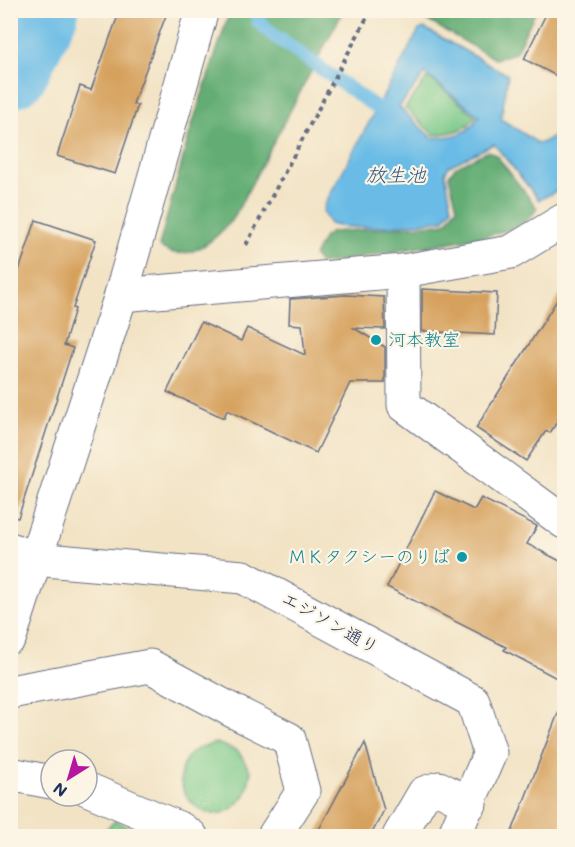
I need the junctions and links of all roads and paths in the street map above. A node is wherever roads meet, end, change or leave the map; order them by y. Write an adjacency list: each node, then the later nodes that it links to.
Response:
1 (202, 10): 6 (street)
2 (371, 10): 5 (path)
3 (564, 220): 4 (street)
4 (403, 271): 5 (street); 7 (street)
5 (224, 287): 6 (street)
6 (121, 295): 8 (street)
7 (564, 522)
8 (22, 554): 9 (street); 14 (street, エジソン通り)
9 (10, 637)
10 (10, 692): 16 (street)
11 (10, 774): 12 (street)
12 (39, 780)
13 (99, 794): 15 (street)
14 (470, 804): 17 (street); 18 (street, エジソン通り)
15 (190, 837)
16 (274, 837)
17 (399, 837)
18 (454, 837)

